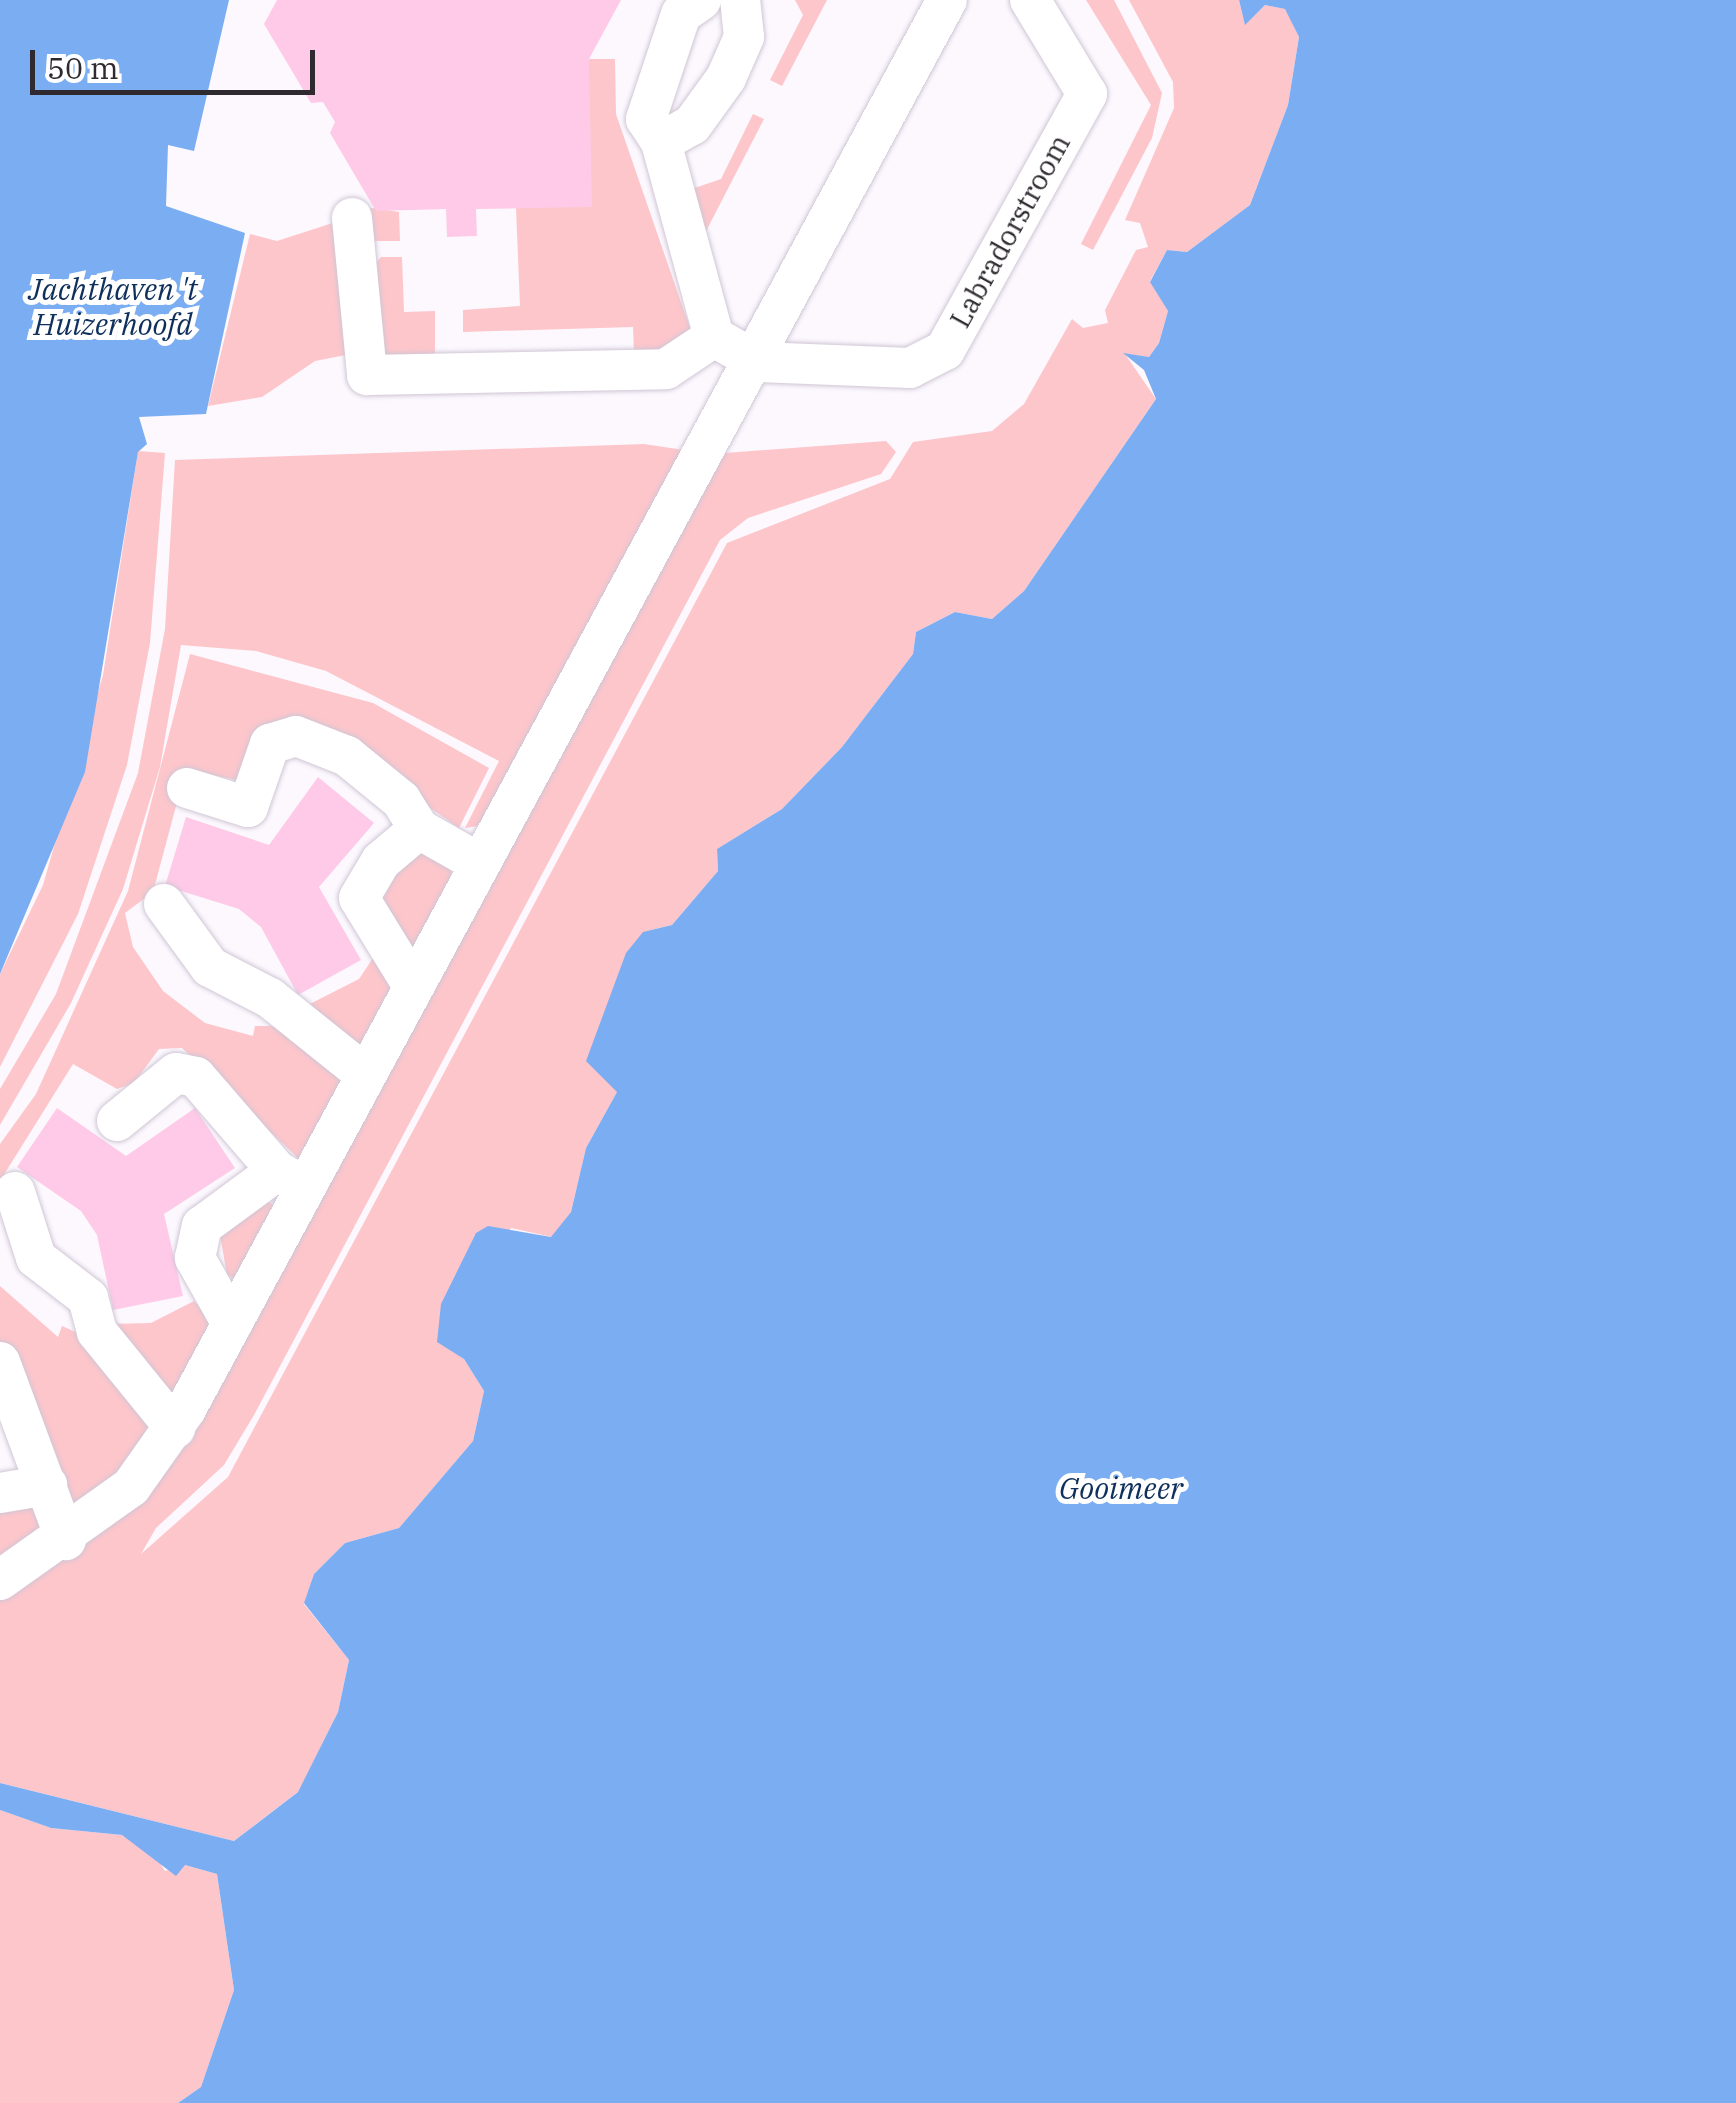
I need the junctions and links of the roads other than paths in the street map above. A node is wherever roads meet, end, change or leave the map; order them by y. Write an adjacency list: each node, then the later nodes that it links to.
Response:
1 (702, 0): 5 (street)
2 (740, 0): 5 (street)
3 (948, 0): 8 (street)
4 (1030, 0): 8 (street, Labradorstroom)
5 (660, 142): 7 (street)
6 (352, 218): 7 (street)
7 (714, 337): 8 (street, Labradorstroom)
8 (758, 362): 11 (street)
9 (188, 788): 10 (street)
10 (419, 830): 11 (street); 13 (street)
11 (479, 863): 13 (street)
12 (164, 904): 14 (street)
13 (414, 986): 14 (street)
14 (365, 1074): 16 (street)
15 (117, 1121): 16 (street)
16 (290, 1179): 18 (street); 18 (street)
17 (15, 1192): 20 (street)
18 (232, 1324): 20 (street)
19 (0, 1362): 21 (street)
20 (174, 1428): 23 (street)
21 (47, 1485): 22 (street); 23 (street)
22 (0, 1493)
23 (66, 1540): 24 (street)
24 (0, 1580)

